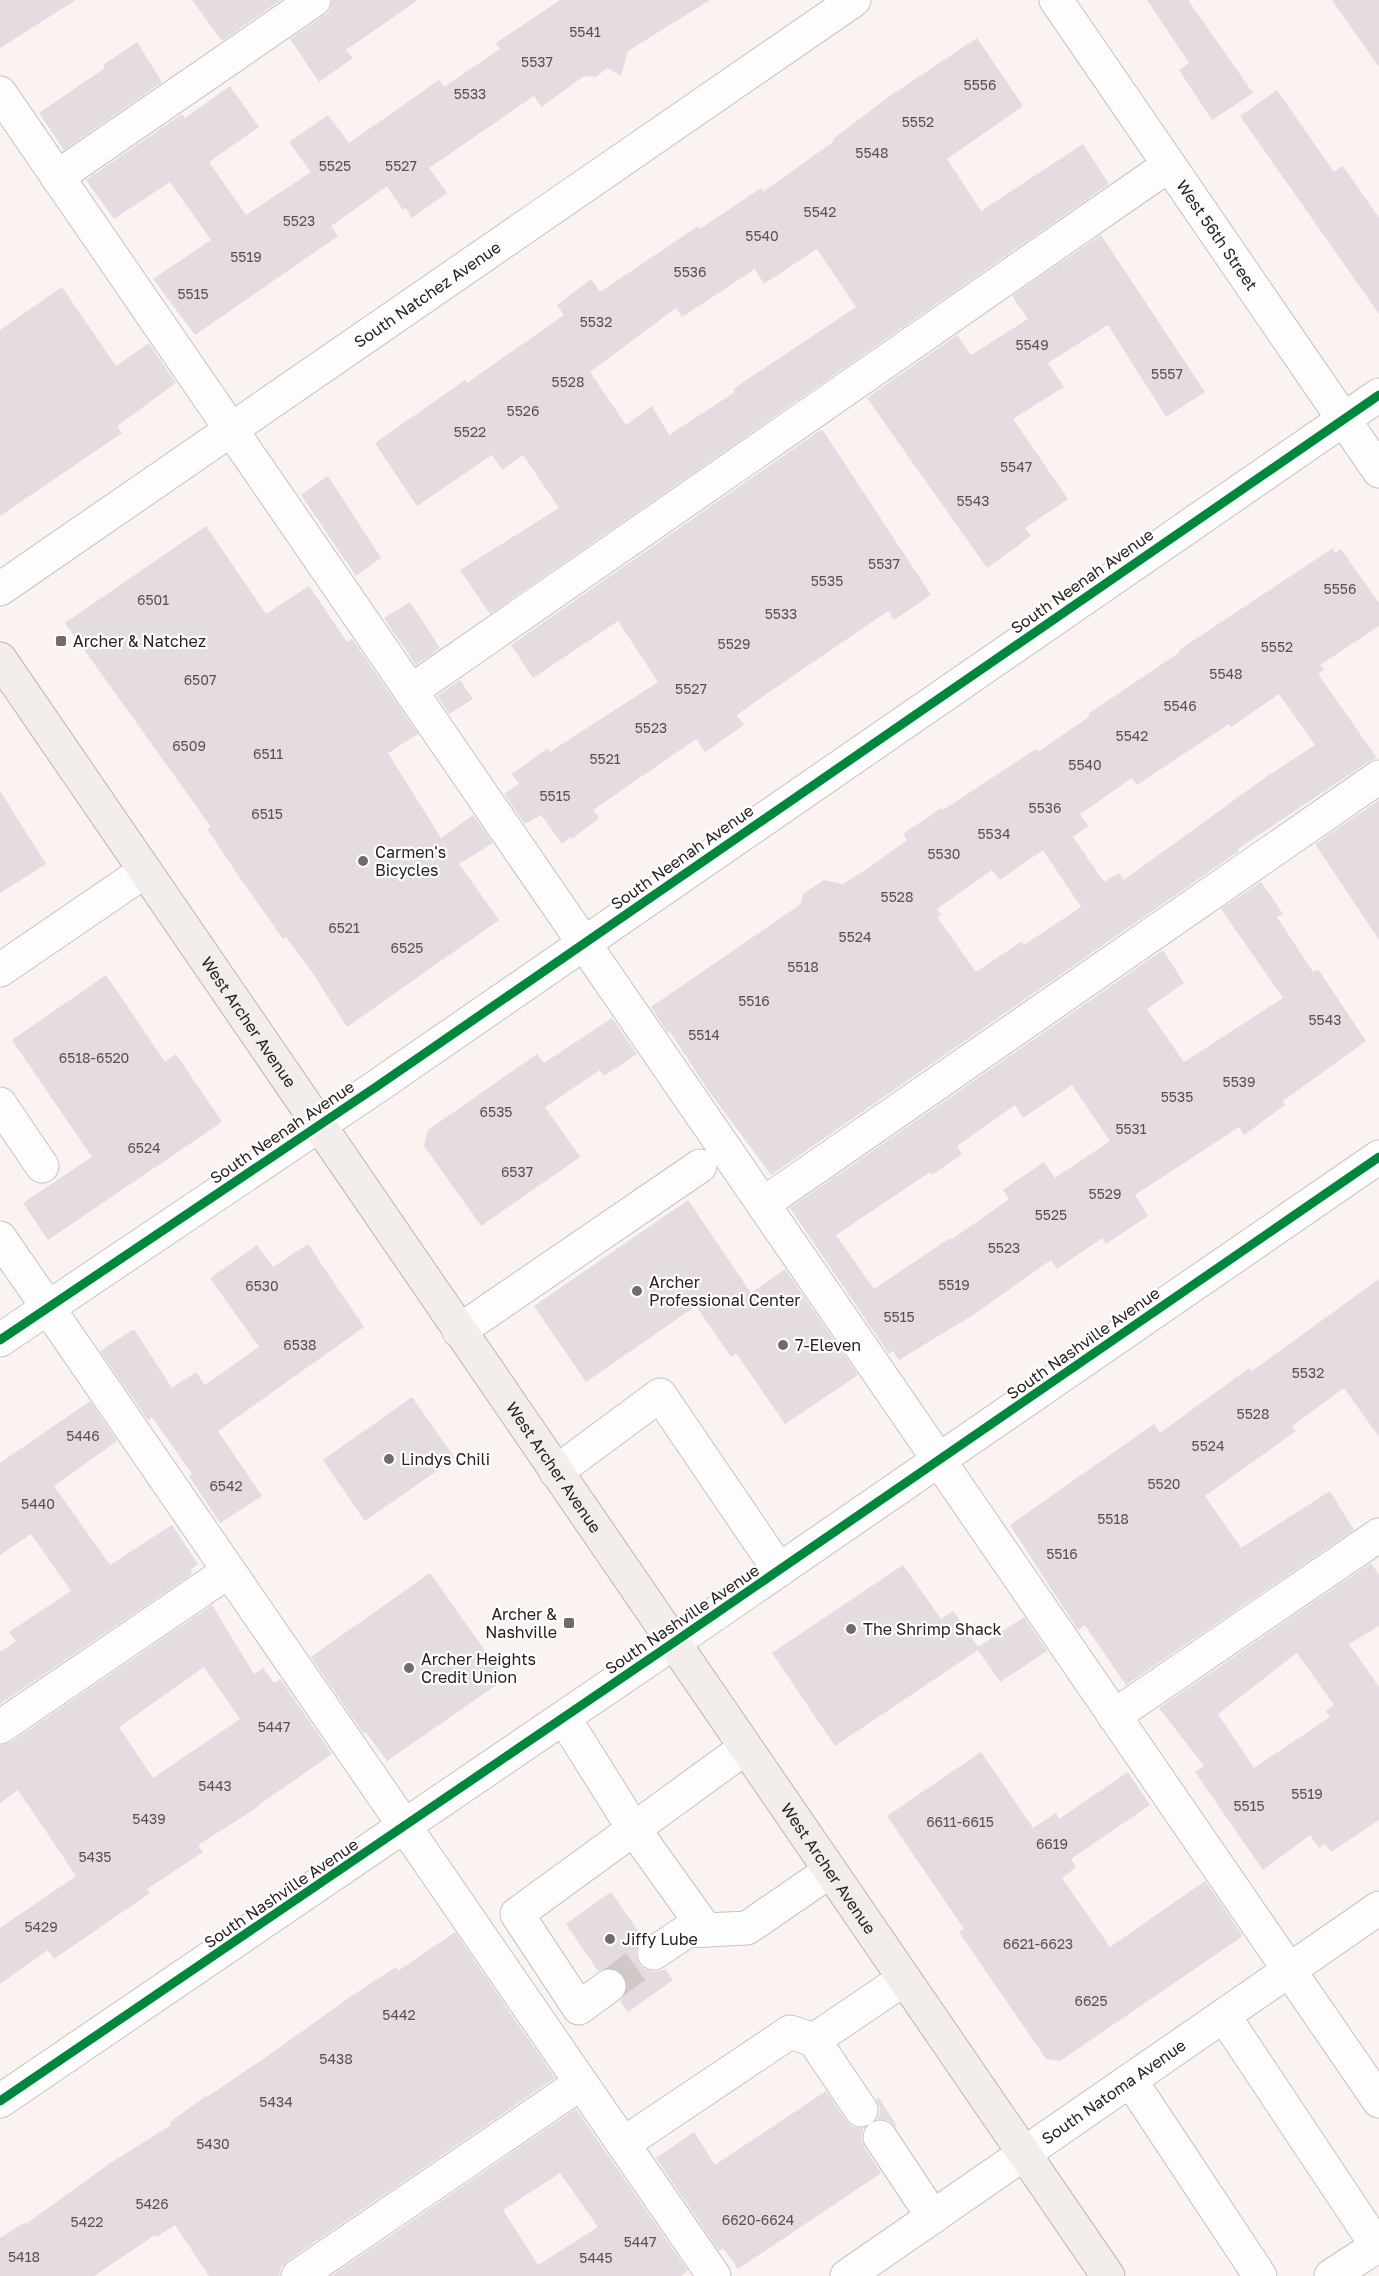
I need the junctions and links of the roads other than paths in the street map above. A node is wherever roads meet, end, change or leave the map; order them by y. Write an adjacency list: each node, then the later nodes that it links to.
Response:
1 (314, 0): 6 (street)
2 (854, 0): 9 (street, South Natchez Avenue)
3 (1056, 0): 5 (street, West 56th Street)
4 (0, 93): 6 (street)
5 (1169, 165): 8 (street, West 56th Street); 13 (street)
6 (57, 177): 9 (street)
7 (1379, 395): 8 (street, South Neenah Avenue)
8 (1344, 420): 10 (street, West 56th Street); 16 (street, South Neenah Avenue)
9 (231, 430): 11 (street, South Natchez Avenue); 13 (street)
10 (1379, 471)
11 (0, 589)
12 (0, 659): 15 (main road, West Archer Avenue)
13 (411, 691): 16 (street)
14 (1379, 777): 23 (street)
15 (145, 871): 17 (street); 19 (main road, West Archer Avenue)
16 (584, 943): 19 (street, South Neenah Avenue); 23 (street)
17 (0, 969)
18 (0, 1104): 21 (street)
19 (319, 1126): 25 (street, South Neenah Avenue); 26 (main road, West Archer Avenue)
20 (1379, 1157): 28 (street, South Nashville Avenue)
21 (42, 1166)
22 (700, 1166): 26 (street)
23 (763, 1204): 28 (street)
24 (0, 1238): 25 (street)
25 (48, 1307): 27 (street, South Neenah Avenue); 32 (street)
26 (459, 1331): 29 (main road, West Archer Avenue)
27 (0, 1340)
28 (939, 1461): 31 (street, South Nashville Avenue); 34 (street)
29 (556, 1472): 31 (street); 33 (main road, West Archer Avenue)
30 (1379, 1535): 34 (street)
31 (779, 1570): 33 (street, South Nashville Avenue)
32 (229, 1571): 36 (street); 38 (street)
33 (673, 1643): 35 (street, South Nashville Avenue); 37 (main road, West Archer Avenue)
34 (1114, 1716): 44 (street)
35 (564, 1718): 38 (street, South Nashville Avenue); 39 (street)
36 (0, 1727)
37 (745, 1748): 39 (street); 40 (main road, West Archer Avenue)
38 (405, 1827): 50 (street); 51 (street, South Nashville Avenue)
39 (633, 1828): 42 (street); 46 (street)
40 (830, 1871): 42 (street); 45 (main road, West Archer Avenue)
41 (1379, 1908): 44 (street, South Natoma Avenue)
42 (706, 1930): 43 (street)
43 (654, 1953)
44 (1289, 1970): 47 (street, South Natoma Avenue); 52 (street)
45 (904, 1979): 48 (street); 56 (main road, West Archer Avenue)
46 (609, 1986)
47 (1224, 2016): 49 (street, South Natoma Avenue); 63 (street)
48 (814, 2040): 53 (street); 55 (street)
49 (1131, 2081): 56 (street, South Natoma Avenue); 62 (street)
50 (581, 2083): 55 (street); 58 (street)
51 (0, 2101)
52 (1379, 2101)
53 (861, 2110)
54 (880, 2137): 57 (street)
55 (623, 2144): 59 (street)
56 (1025, 2155): 57 (street, South Natoma Avenue); 61 (main road, West Archer Avenue)
57 (933, 2217): 60 (street, South Natoma Avenue)
58 (298, 2276)
59 (714, 2276)
60 (847, 2276)
61 (1108, 2276)
62 (1260, 2276)
63 (1331, 2276)

